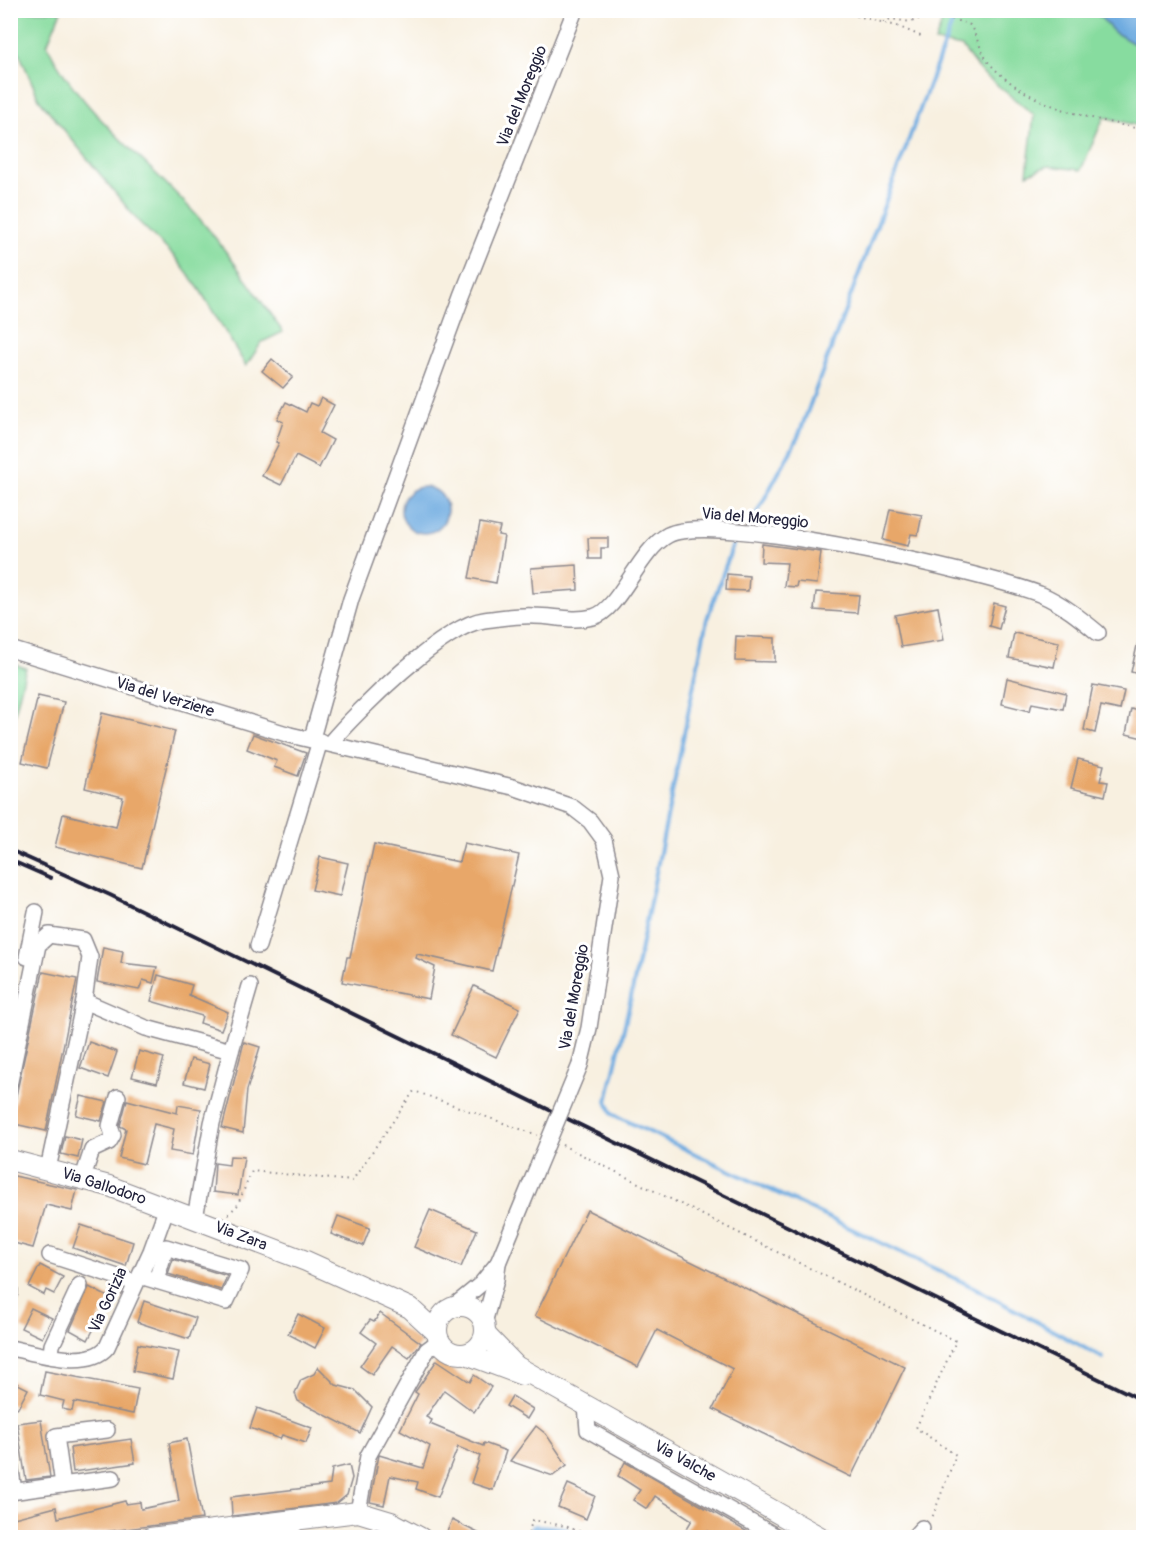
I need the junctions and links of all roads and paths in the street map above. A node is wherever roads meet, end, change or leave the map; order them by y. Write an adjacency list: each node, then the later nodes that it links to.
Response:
1 (575, 10): 8 (street, Via del Moreggio)
2 (833, 10): 3 (path)
3 (883, 22): 4 (path); 5 (path)
4 (923, 37)
5 (1143, 130)
6 (1098, 633): 8 (street, Via del Moreggio)
7 (10, 649): 8 (street, Via del Verziere)
8 (321, 741): 10 (street, Via del Moreggio); 26 (street, Via del Moreggio, bridge)
9 (36, 912): 13 (street)
10 (258, 946)
11 (250, 986): 14 (street, Via Zara)
12 (84, 1001): 14 (street); 15 (street); 20 (street)
13 (10, 1037)
14 (231, 1051): 24 (street, Via Zara)
15 (10, 1081)
16 (118, 1097): 21 (street)
17 (540, 1137): 23 (path)
18 (561, 1144): 48 (path)
19 (10, 1160): 20 (main road, Via Gallodoro)
20 (48, 1169): 21 (main road, Via Gallodoro)
21 (83, 1177): 22 (main road, Via Gallodoro)
22 (167, 1207): 24 (main road, Via Gallodoro); 27 (street, Via Gorizia)
23 (224, 1217)
24 (195, 1218): 32 (main road, Via Zara)
25 (50, 1255): 27 (street)
26 (498, 1263): 33 (street, Via del Moreggio); 34 (street, Via del Moreggio)
27 (138, 1279): 28 (street); 38 (street, Via Gorizia)
28 (156, 1281): 28 (street)
29 (10, 1282): 31 (street)
30 (80, 1285): 38 (street)
31 (10, 1293)
32 (410, 1308): 33 (main road, Via Zara); 35 (main road, Via Zara)
33 (450, 1309): 34 (main road); 35 (main road)
34 (485, 1328): 37 (main road); 39 (main road, Via Valche)
35 (438, 1337): 37 (main road); 46 (street)
36 (10, 1348): 38 (street, Via Gorizia)
37 (466, 1354): 39 (main road, Via Valche)
38 (51, 1355)
39 (547, 1384): 40 (main road, Via Valche)
40 (586, 1406): 54 (street); 55 (main road, Via Valche)
41 (107, 1430): 44 (street)
42 (10, 1463): 45 (street)
43 (113, 1478): 44 (street)
44 (63, 1485): 45 (street)
45 (12, 1491)
46 (358, 1512): 47 (main road); 51 (main road)
47 (299, 1521): 49 (main road); 50 (street)
48 (930, 1522)
49 (150, 1538)
50 (279, 1538)
51 (421, 1538)
52 (526, 1538): 53 (path)
53 (597, 1538)
54 (779, 1538)
55 (822, 1538)
56 (913, 1538): 57 (street)
57 (921, 1538)

